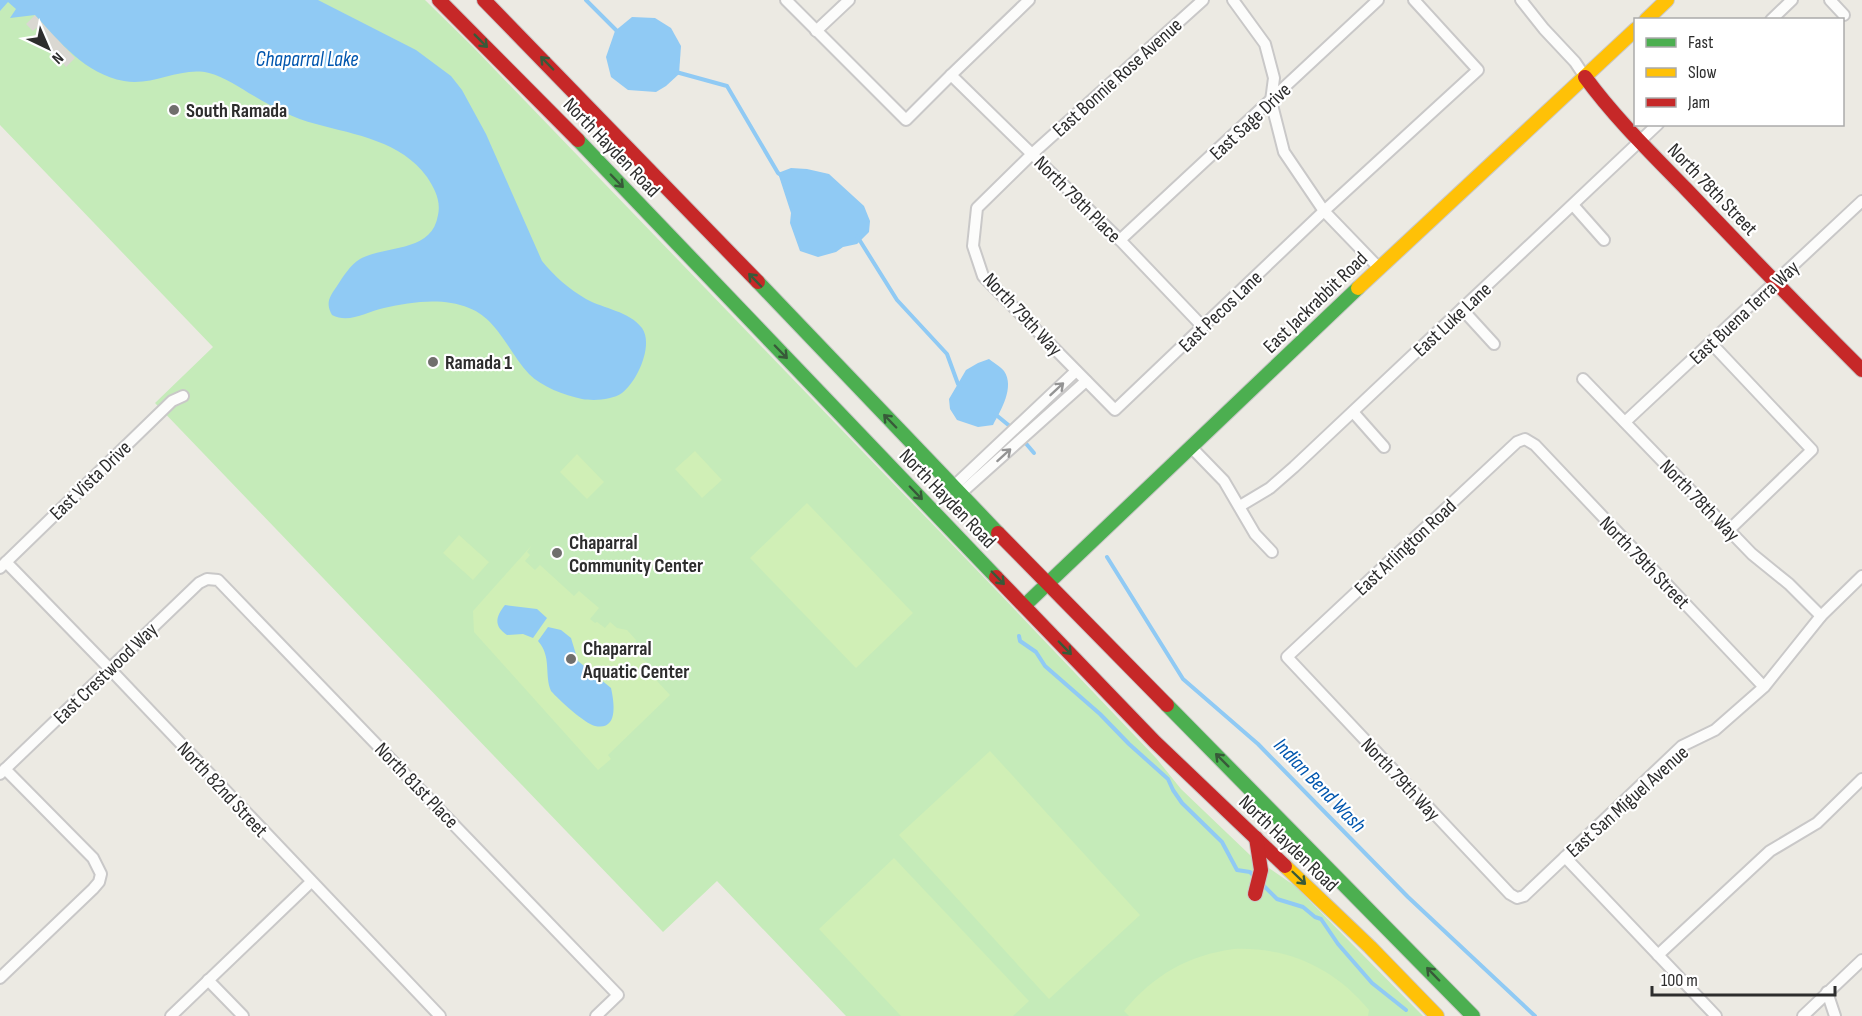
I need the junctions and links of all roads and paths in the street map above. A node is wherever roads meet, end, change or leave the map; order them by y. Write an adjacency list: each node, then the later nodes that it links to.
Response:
1 (440, 0): 55 (main road, North Hayden Road, one-way to 55)
2 (484, 0): 47 (main road, North Hayden Road, one-way to 2)
3 (786, 0): 19 (street)
4 (849, 0): 19 (street)
5 (1029, 0): 14 (street)
6 (1203, 0): 25 (street, East Bonnie Rose Avenue)
7 (1233, 0): 22 (street)
8 (1378, 0): 22 (street, East Sage Drive)
9 (1414, 0): 28 (street, East Pecos Lane)
10 (1521, 0): 21 (street, North 78th Street)
11 (1667, 0): 16 (main road)
12 (1792, 0): 17 (street)
13 (1830, 0): 15 (street)
14 (1018, 4): 20 (street)
15 (1844, 15)
16 (1648, 18)
17 (1773, 18)
18 (1634, 30): 21 (main road, East Jackrabbit Road)
19 (816, 31): 20 (street)
20 (951, 75): 25 (street, North 79th Place)
21 (1585, 77): 24 (main road, North 78th Street); 31 (main road, East Jackrabbit Road)
22 (1272, 101): 28 (street); 29 (street, East Sage Drive)
23 (1656, 126): 24 (street, East Luke Lane)
24 (1640, 141): 27 (street, East Luke Lane); 32 (main road, North 78th Street)
25 (1032, 154): 29 (street, North 79th Place); 38 (street, North 79th Way)
26 (1862, 201): 32 (street, East Buena Terra Way)
27 (1573, 205): 30 (street); 33 (street, East Luke Lane)
28 (1324, 211): 31 (street); 34 (street, East Pecos Lane)
29 (1120, 240): 34 (street, North 79th Place)
30 (1604, 240)
31 (1379, 268): 45 (main road, East Jackrabbit Road)
32 (1775, 283): 35 (street, East Buena Terra Way); 37 (main road, North 78th Street)
33 (1462, 309): 36 (street); 42 (street, East Luke Lane)
34 (1203, 327): 40 (street, East Pecos Lane)
35 (1711, 343): 43 (street, East Buena Terra Way); 49 (street)
36 (1494, 344)
37 (1862, 370)
38 (1076, 371): 40 (street, North 79th Way); 47 (street, one-way to 38)
39 (1583, 379): 43 (street, North 78th Way)
40 (1086, 381): 47 (street, one-way to 40)
41 (183, 396): 51 (street, East Vista Drive)
42 (1353, 412): 46 (street); 48 (street, East Luke Lane)
43 (1625, 422): 49 (street, North 78th Way)
44 (1525, 439): 57 (street, East Arlington Road); 59 (street, North 79th Street)
45 (1191, 447): 48 (street); 54 (main road, East Jackrabbit Road)
46 (1384, 447)
47 (957, 490): 54 (main road, North Hayden Road)
48 (1240, 506): 50 (street)
49 (1729, 530): 56 (street, North 78th Way)
50 (1272, 552)
51 (3, 565): 58 (street, North 82nd Street)
52 (1862, 576): 56 (street, East San Miguel Avenue)
53 (214, 579): 58 (street, East Crestwood Way); 75 (street, North 81st Place)
54 (1047, 584): 55 (main road, East Jackrabbit Road); 77 (main road, North Hayden Road, one-way to 54)
55 (1024, 606): 62 (main road, North Hayden Road, one-way to 62)
56 (1821, 616): 59 (street, East San Miguel Avenue)
57 (1287, 657): 66 (street, North 79th Way)
58 (110, 668): 60 (street, East Crestwood Way); 64 (street, North 82nd Street)
59 (1764, 687): 63 (street, East San Miguel Avenue)
60 (2, 772): 69 (street)
61 (1862, 779): 67 (street)
62 (1256, 838): 65 (main road); 76 (main road, North Hayden Road, one-way to 76)
63 (1565, 857): 66 (street, East San Miguel Avenue); 67 (street)
64 (311, 882): 70 (street); 74 (street, North 82nd Street)
65 (1255, 894)
66 (1517, 898)
67 (1658, 955): 78 (street)
68 (1862, 960): 71 (street)
69 (0, 978)
70 (208, 980): 72 (street); 73 (street)
71 (1827, 992): 79 (street); 80 (street)
72 (171, 1016)
73 (243, 1016)
74 (440, 1016)
75 (596, 1016)
76 (1437, 1016)
77 (1473, 1016)
78 (1716, 1016)
79 (1803, 1016)
80 (1835, 1016)

